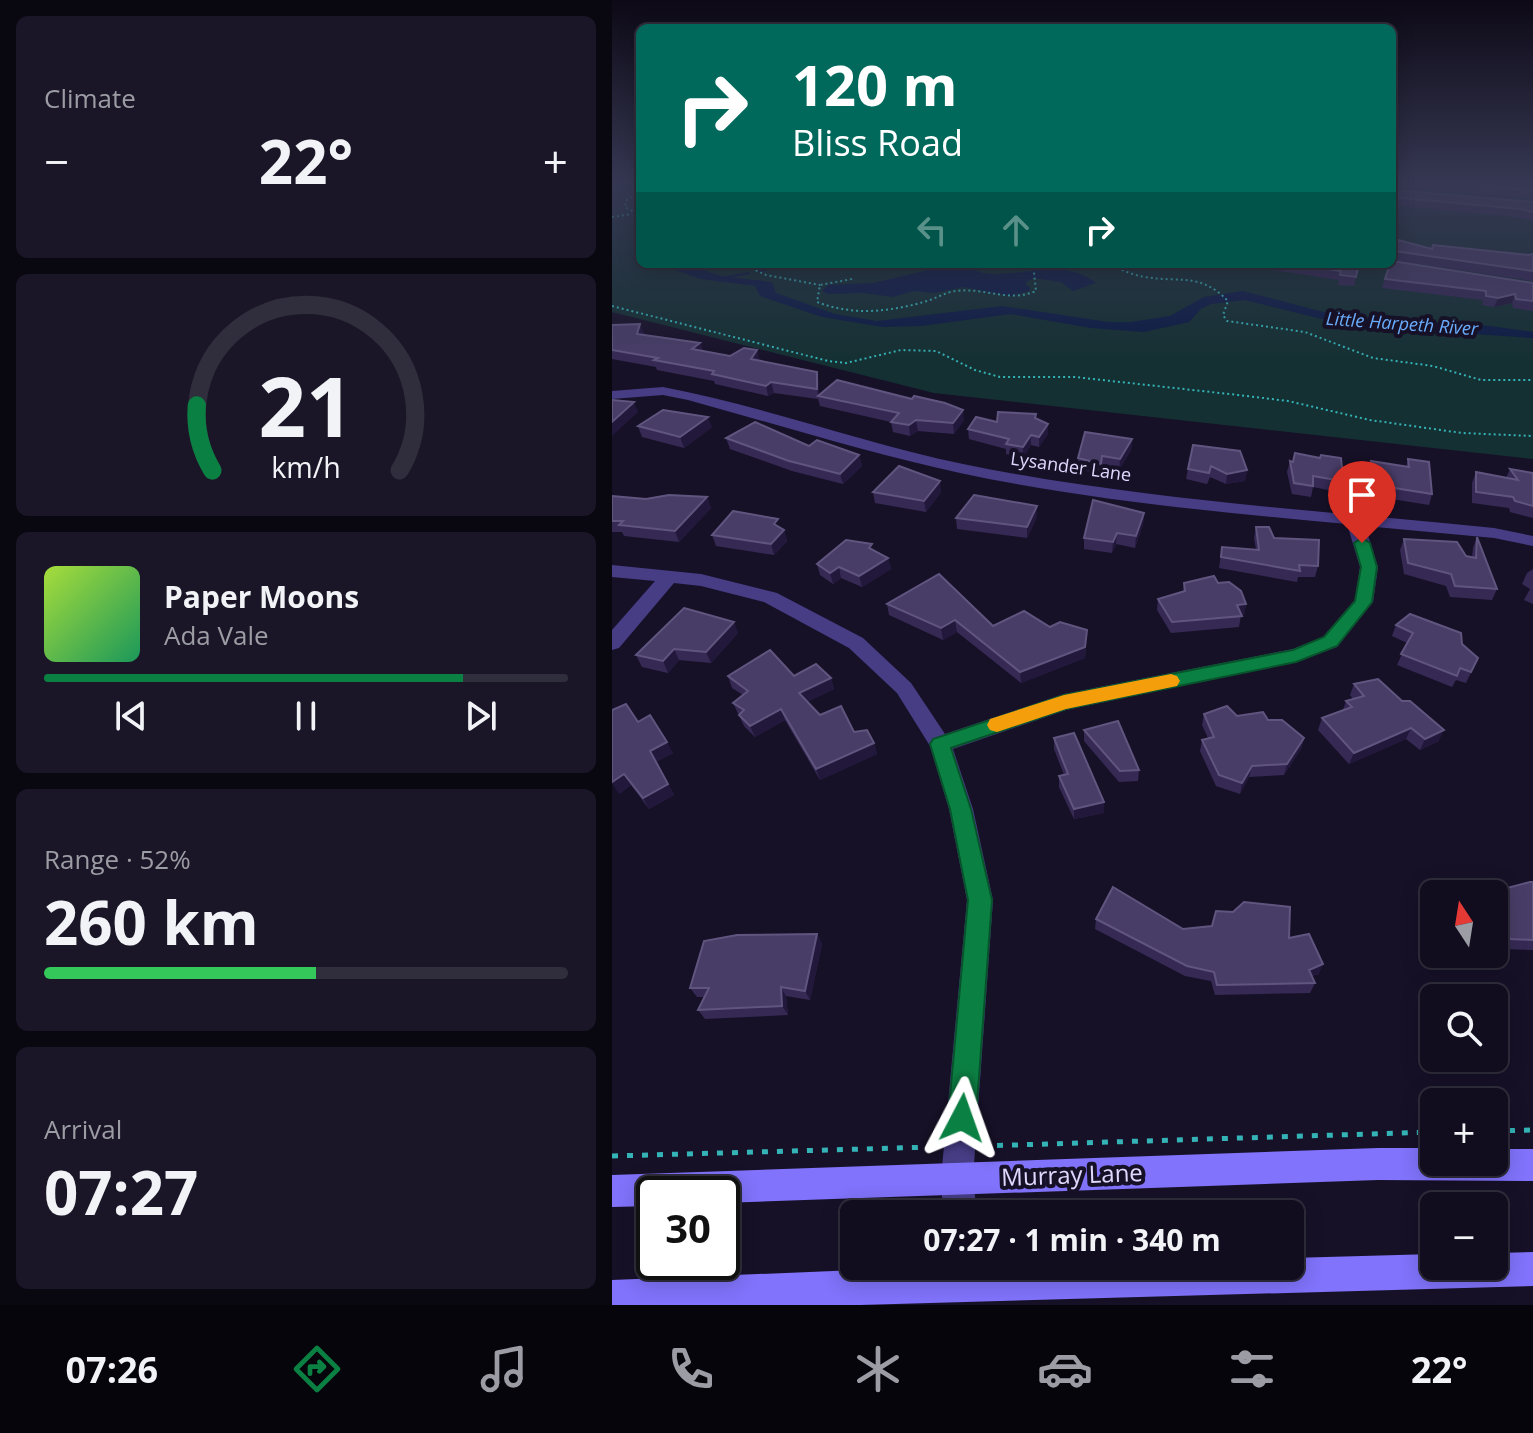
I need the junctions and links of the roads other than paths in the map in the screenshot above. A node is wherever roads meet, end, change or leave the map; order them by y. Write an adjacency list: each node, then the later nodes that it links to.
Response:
1 (1396, 267): 2 (street)
2 (1433, 273)
3 (612, 395): 4 (street, Lysander Lane)
4 (1354, 519): 5 (street, Lysander Lane); 9 (street)
5 (1533, 541)
6 (612, 571): 7 (street)
7 (669, 577): 8 (street); 9 (street)
8 (612, 643)
9 (940, 744): 10 (street)
10 (958, 1162): 11 (main road, Murray Lane); 12 (main road, Murray Lane); 13 (street)
11 (1533, 1165)
12 (612, 1191)
13 (959, 1200)
14 (1533, 1269): 15 (main road)
15 (1304, 1271)
16 (877, 1280): 17 (main road)
17 (612, 1298)

